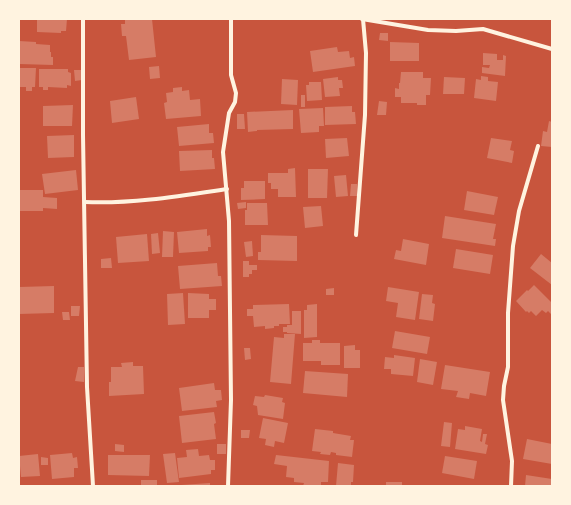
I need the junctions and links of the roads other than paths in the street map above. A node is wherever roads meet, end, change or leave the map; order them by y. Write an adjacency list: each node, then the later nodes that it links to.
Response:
1 (83, 19): 7 (street)
2 (230, 19): 6 (street)
3 (363, 19): 4 (street); 8 (street)
4 (551, 47)
5 (538, 146): 11 (street)
6 (227, 189): 7 (street); 10 (street)
7 (85, 202): 9 (street)
8 (356, 235)
9 (94, 486)
10 (228, 486)
11 (511, 486)

